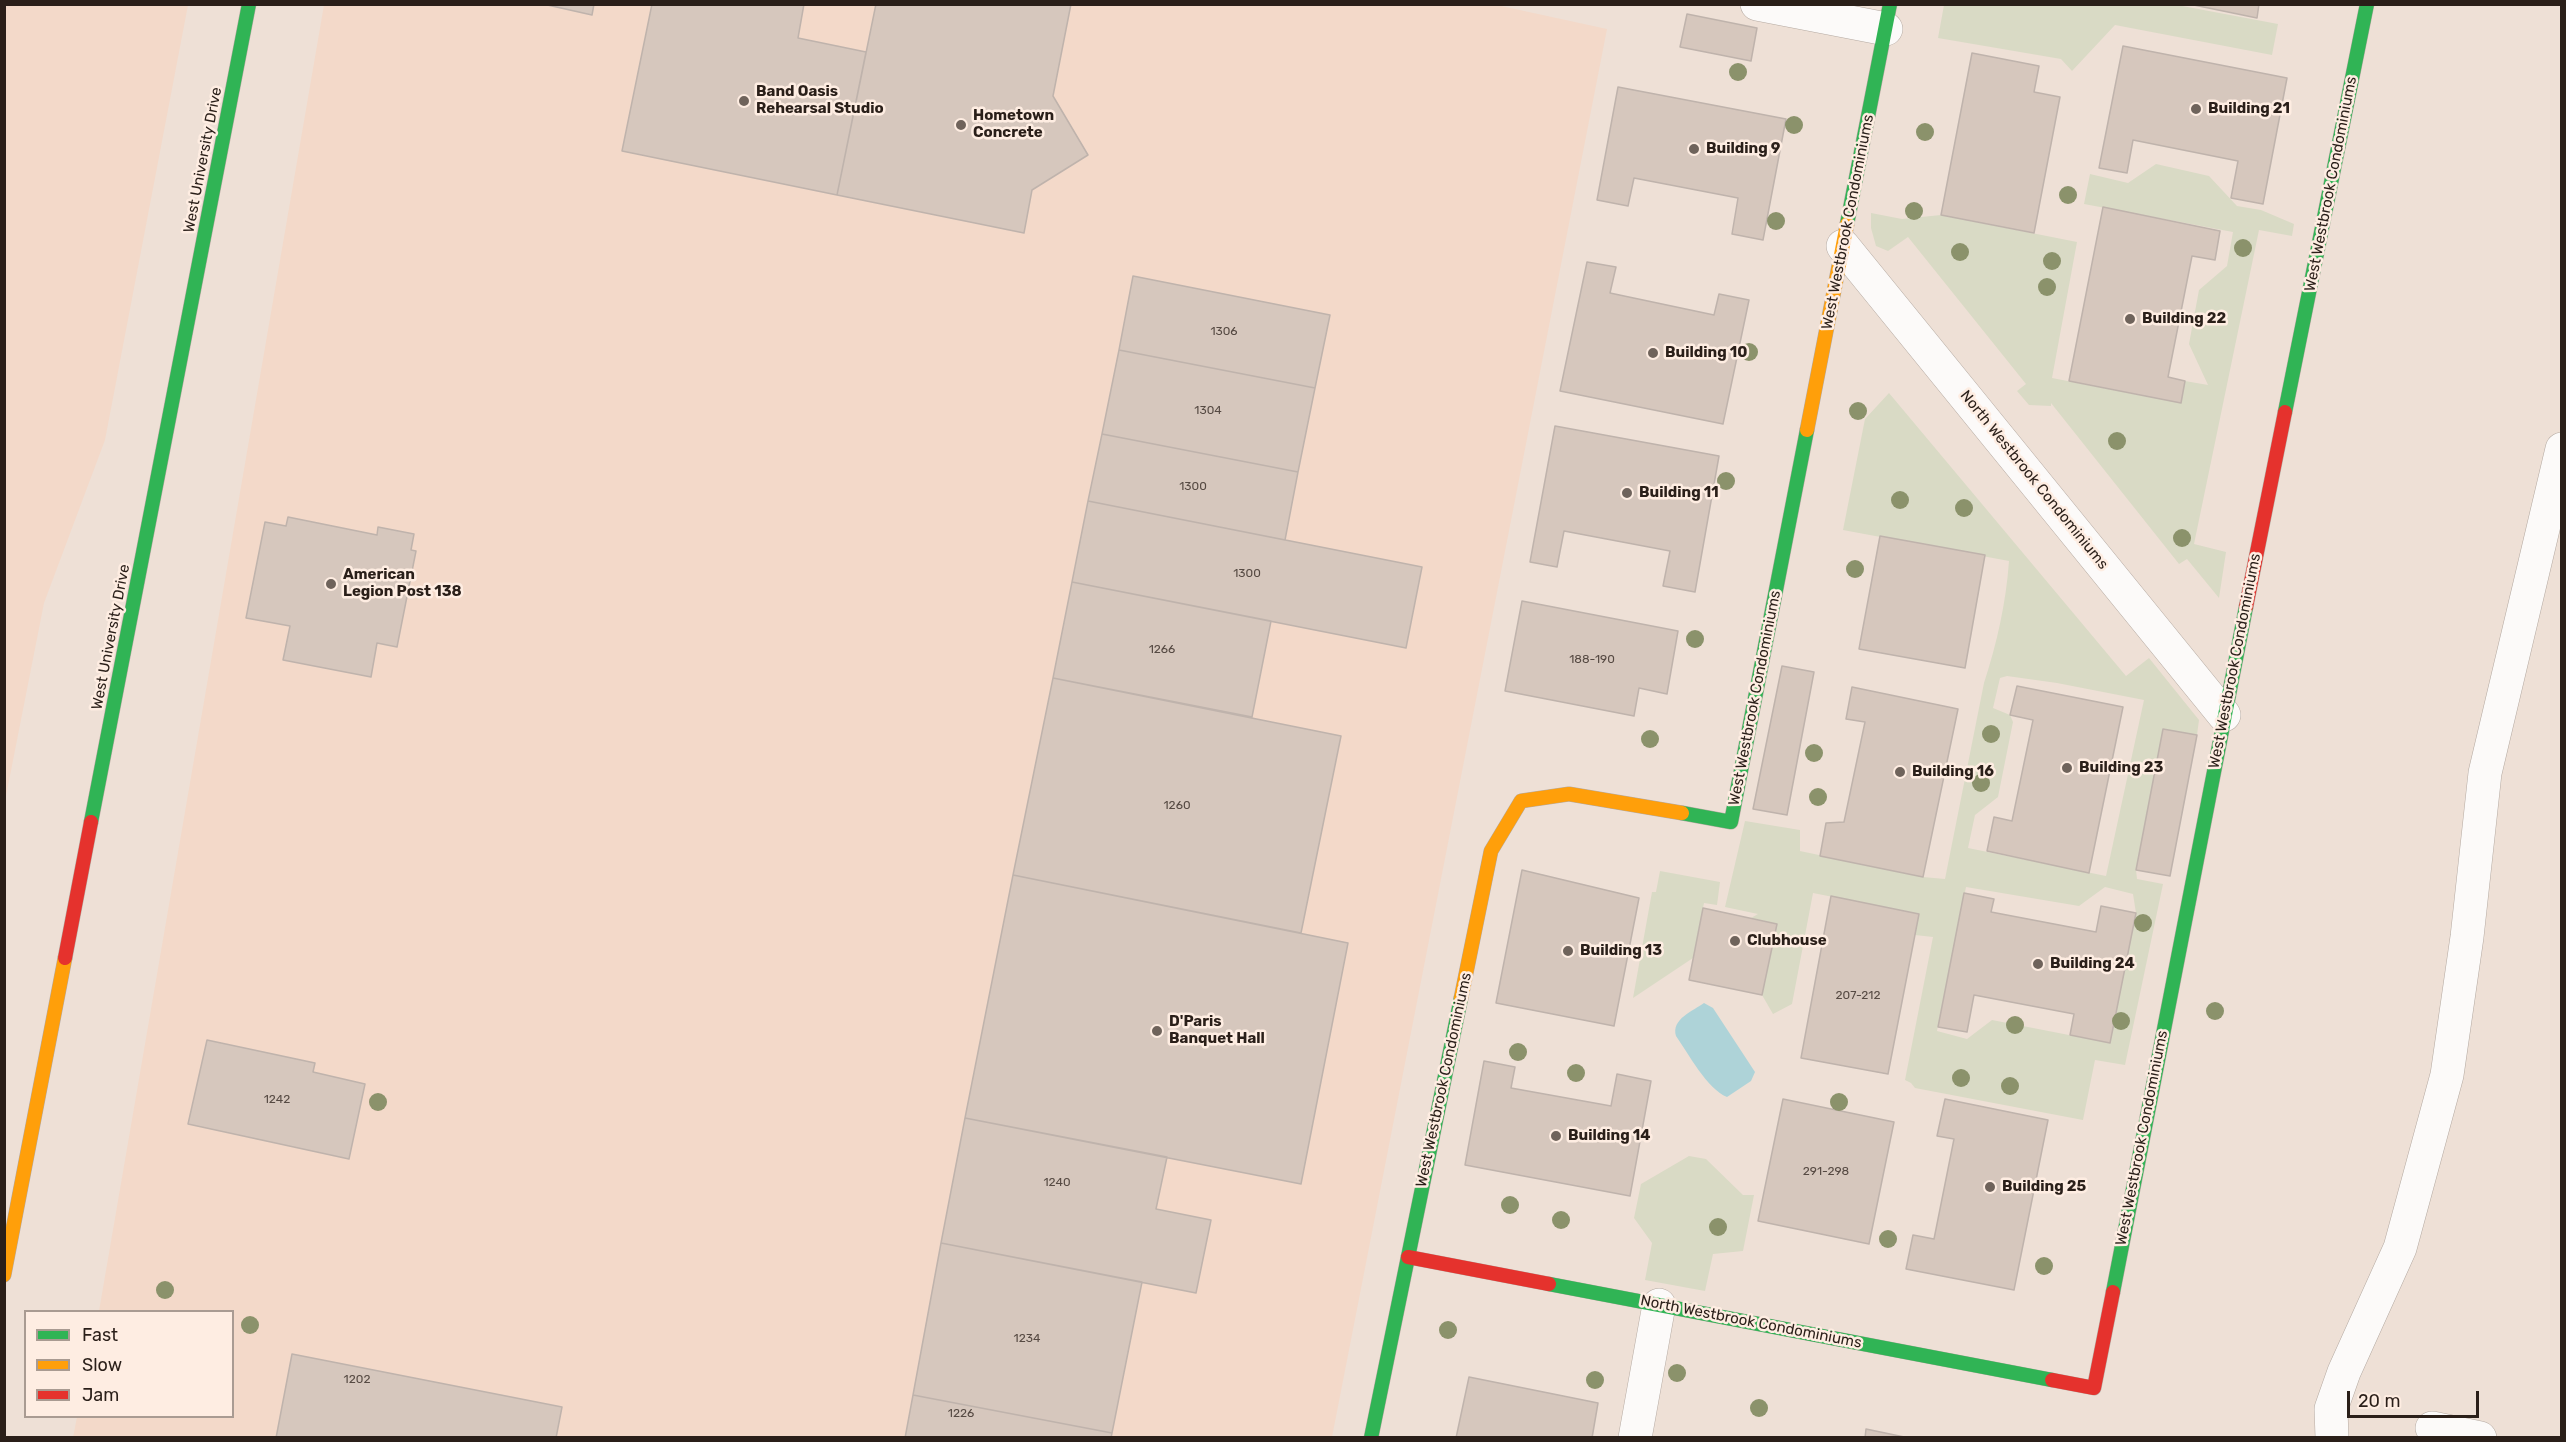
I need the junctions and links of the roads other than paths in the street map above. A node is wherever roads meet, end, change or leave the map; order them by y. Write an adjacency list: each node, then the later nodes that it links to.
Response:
1 (249, 4): 9 (street, West University Drive)
2 (1757, 4): 4 (street)
3 (2367, 4): 7 (street, West Westbrook Condominiums)
4 (1888, 17): 5 (street, West Westbrook Condominiums)
5 (1843, 246): 7 (street, North Westbrook Condominiums); 8 (street, West Westbrook Condominiums)
6 (2562, 449): 15 (street)
7 (2224, 715): 11 (street, West Westbrook Condominiums)
8 (1408, 1257): 10 (street, North Westbrook Condominiums); 13 (street, West Westbrook Condominiums)
9 (4, 1275)
10 (1659, 1305): 11 (street, North Westbrook Condominiums); 14 (street)
11 (2094, 1388)
12 (2432, 1428): 16 (street)
13 (1371, 1437)
14 (1635, 1437)
15 (2332, 1437)
16 (2480, 1437)

